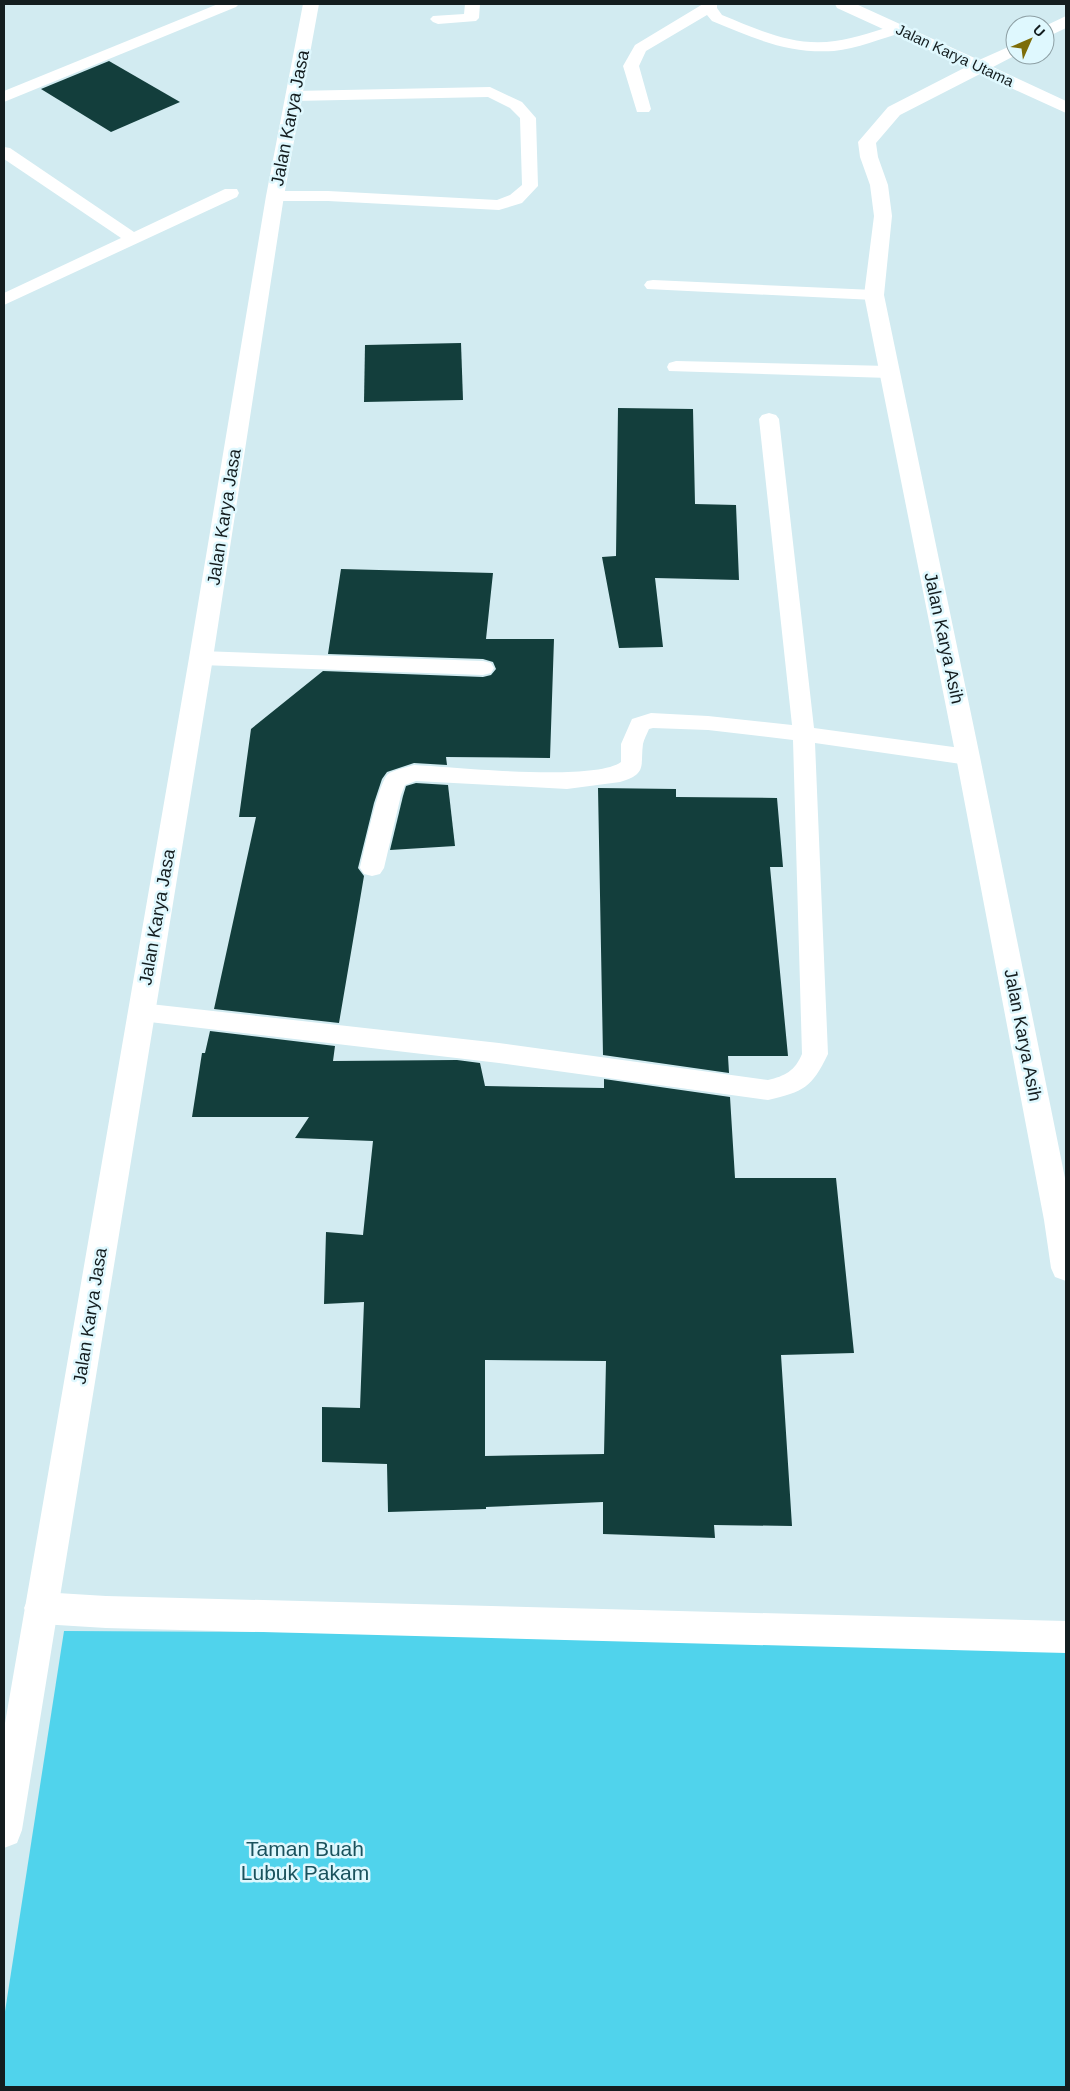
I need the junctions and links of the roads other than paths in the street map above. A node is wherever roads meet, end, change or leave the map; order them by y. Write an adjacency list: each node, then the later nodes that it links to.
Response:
1 (231, 4): 10 (lane)
2 (311, 4): 11 (street, Jalan Karya Jasa)
3 (472, 4): 6 (lane)
4 (843, 4): 7 (street, Jalan Karya Utama)
5 (710, 6): 7 (lane); 13 (lane)
6 (438, 18)
7 (899, 28): 9 (street, Jalan Karya Utama)
8 (1005, 54): 9 (street)
9 (980, 67): 12 (street, Jalan Karya Utama); 19 (street, Jalan Karya Asih)
10 (4, 96)
11 (294, 96): 16 (street, Jalan Karya Jasa); 16 (lane)
12 (1066, 108)
13 (643, 109)
14 (4, 152): 17 (lane)
15 (231, 193): 17 (lane)
16 (275, 196): 24 (street, Jalan Karya Jasa)
17 (133, 239): 20 (lane)
18 (653, 285): 19 (lane)
19 (874, 295): 22 (street, Jalan Karya Asih)
20 (4, 300)
21 (676, 368): 22 (lane)
22 (889, 372): 27 (street, Jalan Karya Asih)
23 (769, 419): 26 (lane)
24 (201, 658): 25 (lane); 29 (street, Jalan Karya Jasa)
25 (483, 668)
26 (804, 734): 27 (lane); 28 (lane); 29 (lane)
27 (968, 757): 30 (street, Jalan Karya Asih)
28 (372, 868)
29 (140, 1012): 32 (street, Jalan Karya Jasa)
30 (1062, 1221): 31 (street, Jalan Karya Asih)
31 (1066, 1268)
32 (41, 1608): 33 (street); 34 (street, Jalan Karya Jasa)
33 (1066, 1637)
34 (4, 1830)

